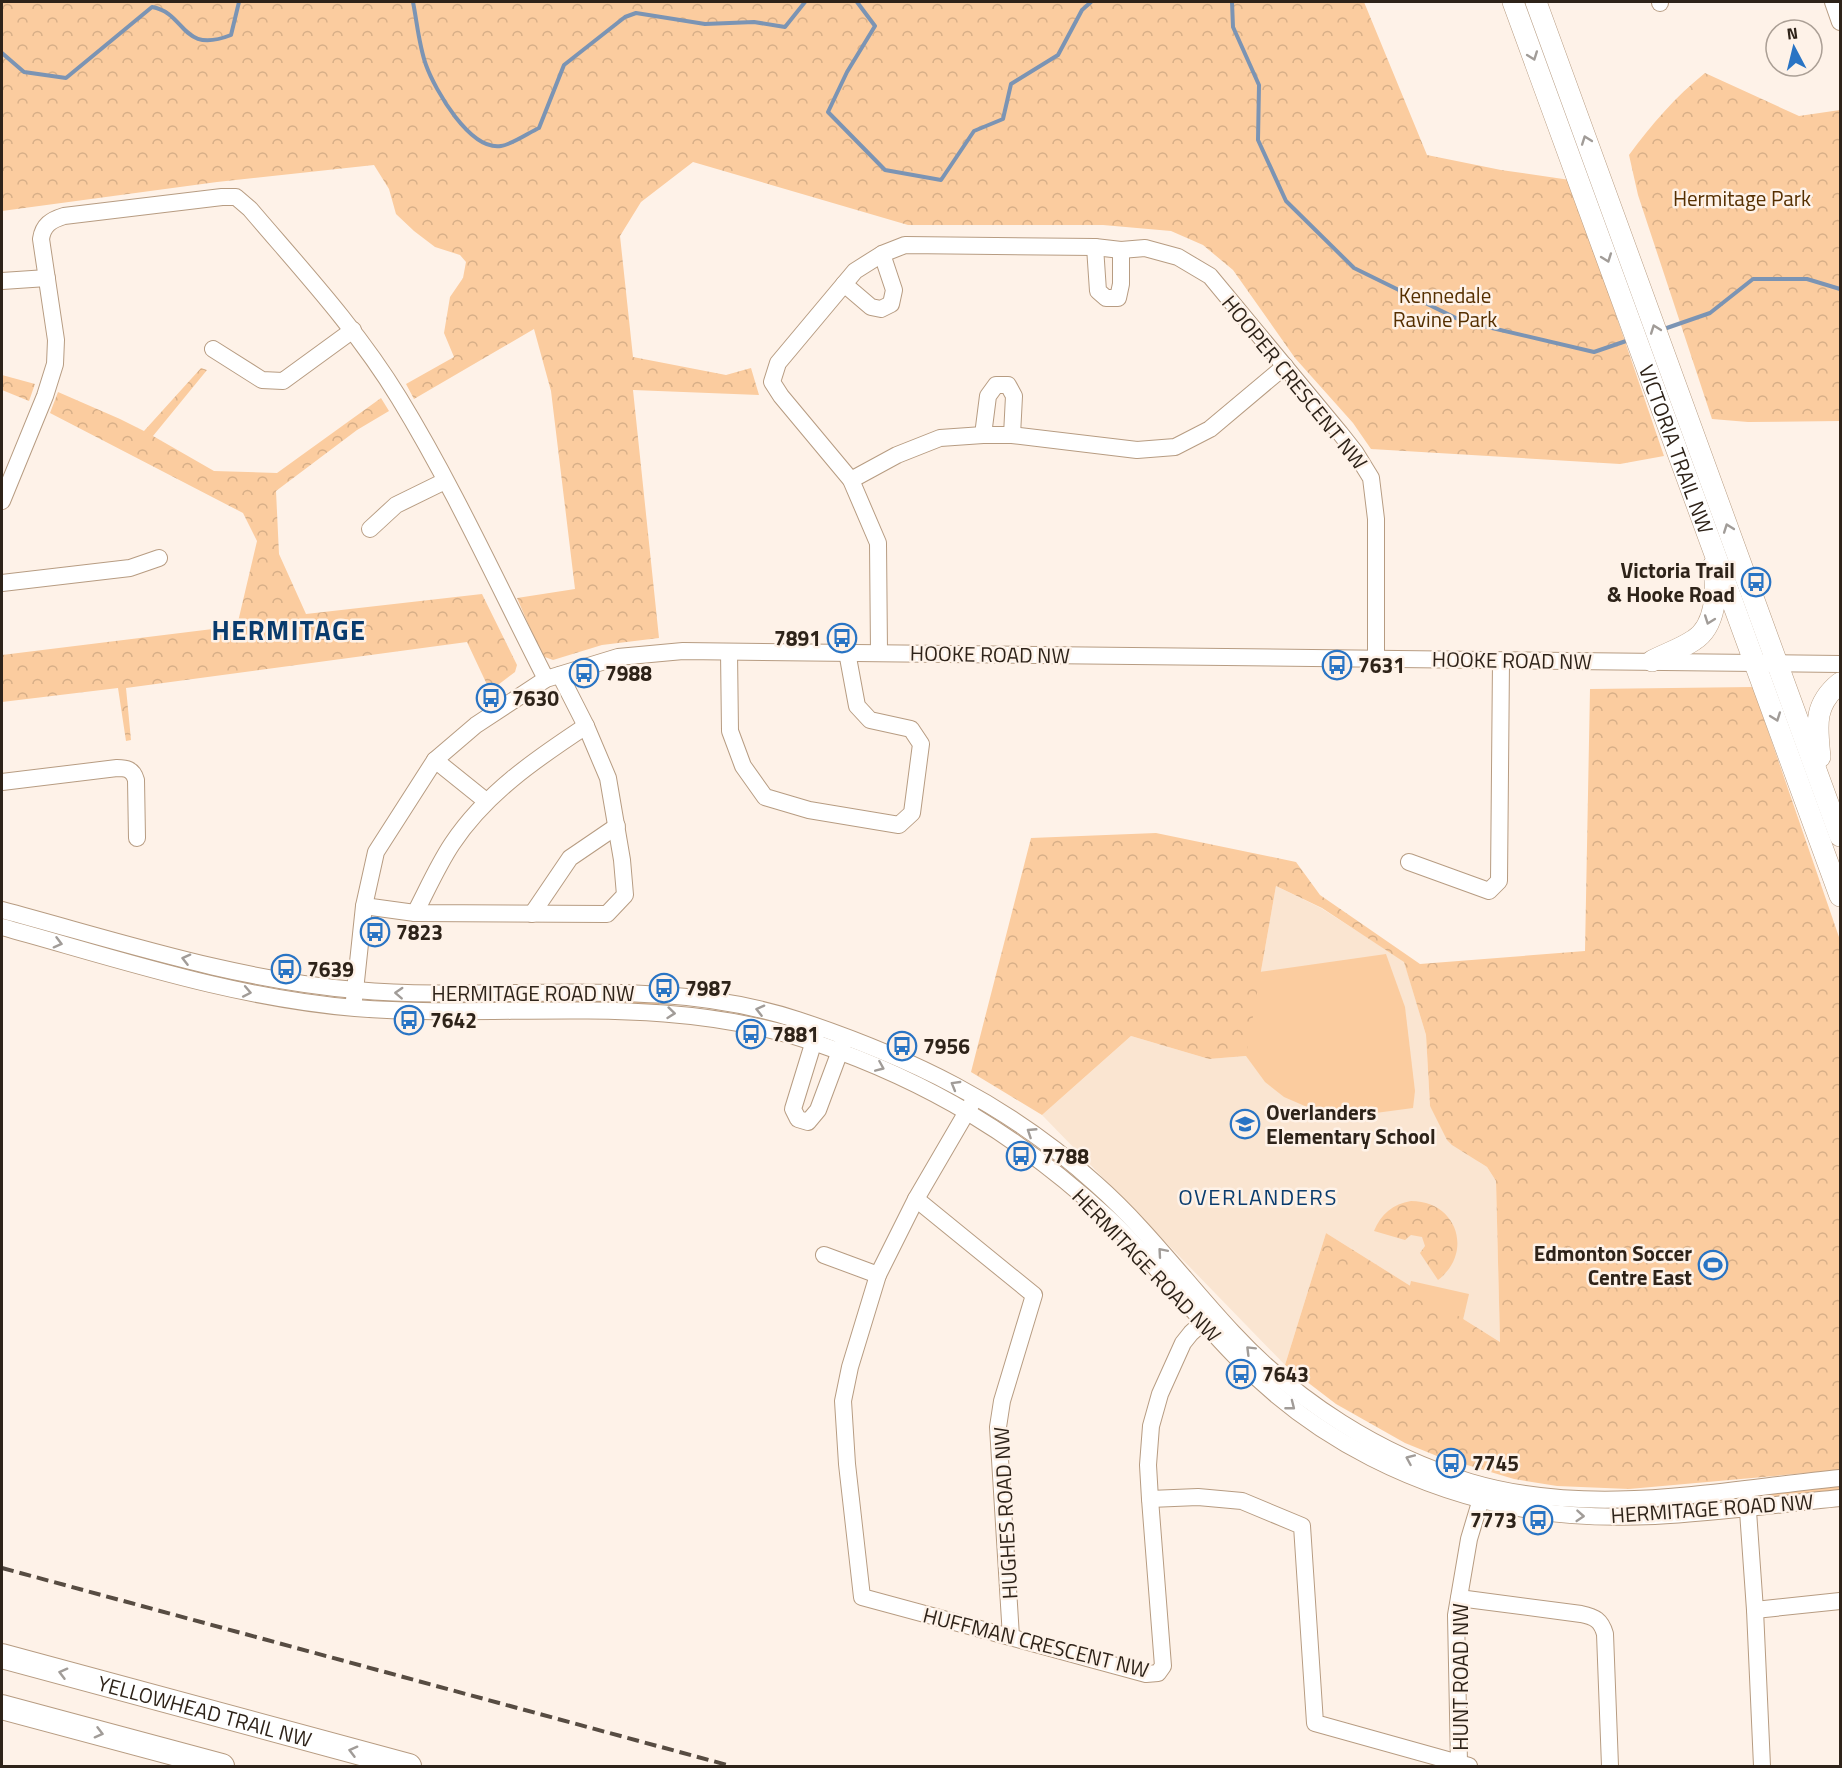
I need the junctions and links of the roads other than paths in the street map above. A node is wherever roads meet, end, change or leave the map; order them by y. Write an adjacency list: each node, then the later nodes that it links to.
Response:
1 (1513, 2): 5 (main road, VICTORIA TRAIL NW, one-way to 5)
2 (1536, 2): 5 (main road, VICTORIA TRAIL NW, one-way to 2)
3 (1833, 2): 4 (street)
4 (1840, 22)
5 (1597, 199): 21 (main road, VICTORIA TRAIL NW, one-way to 21); 31 (main road, VICTORIA TRAIL NW, one-way to 5)
6 (1095, 247): 7 (street, HOOPER CRESCENT NW); 7 (street); 8 (street, HOOPER CRESCENT NW)
7 (1121, 250): 14 (street, HOOPER CRESCENT NW)
8 (882, 254): 11 (street, HOOPER CRESCENT NW); 11 (street)
9 (47, 278): 10 (street); 12 (street); 17 (street)
10 (2, 281)
11 (844, 284): 18 (street, HOOPER CRESCENT NW)
12 (352, 330): 13 (street); 19 (street)
13 (213, 349)
14 (1285, 366): 16 (street); 28 (street, HOOPER CRESCENT NW)
15 (983, 435): 16 (street); 16 (street); 18 (street)
16 (1012, 435)
17 (6, 474): 20 (street)
18 (851, 480): 27 (street, HOOPER CRESCENT NW)
19 (445, 481): 22 (street); 33 (street)
20 (2, 501)
21 (1703, 522): 30 (main road, one-way to 30); 31 (main road, VICTORIA TRAIL NW)
22 (370, 529)
23 (159, 558): 24 (street)
24 (2, 583)
25 (729, 652): 26 (street, HOOKE ROAD NW); 26 (street); 33 (street, HOOKE ROAD NW)
26 (847, 652): 27 (street, HOOKE ROAD NW)
27 (879, 652): 28 (street, HOOKE ROAD NW)
28 (1376, 658): 29 (street, HOOKE ROAD NW)
29 (1501, 661): 30 (street, HOOKE ROAD NW); 43 (street)
30 (1652, 661): 31 (street, HOOKE ROAD NW)
31 (1766, 662): 32 (street, HOOKE ROAD NW); 38 (main road, VICTORIA TRAIL NW); 44 (main road, VICTORIA TRAIL NW, one-way to 44)
32 (1840, 664)
33 (553, 677): 35 (street); 36 (street, HOOKE ROAD NW)
34 (1840, 683): 38 (main road)
35 (586, 726): 39 (street); 40 (street)
36 (435, 760): 39 (street); 45 (street, HOOKE ROAD NW)
37 (2, 782): 42 (street)
38 (1822, 785): 41 (main road, VICTORIA TRAIL NW)
39 (486, 801): 47 (street)
40 (616, 826): 48 (street); 48 (street)
41 (1840, 836)
42 (137, 838)
43 (1408, 862)
44 (1840, 896)
45 (364, 906): 47 (street); 50 (street, HOOKE ROAD NW)
46 (2, 910): 50 (street, HERMITAGE ROAD NW, one-way to 46)
47 (415, 913): 48 (street)
48 (532, 914)
49 (2, 927): 51 (street, HERMITAGE ROAD NW, one-way to 51)
50 (355, 990): 51 (street, HOOKE ROAD NW); 52 (street, HERMITAGE ROAD NW, one-way to 50)
51 (353, 1008): 52 (street, HERMITAGE ROAD NW, one-way to 52)
52 (816, 1035): 53 (street, HERMITAGE ROAD NW); 53 (street)
53 (842, 1044): 54 (street, HERMITAGE ROAD NW)
54 (971, 1104): 55 (street, HUFFMAN CRESCENT NW); 58 (street, HERMITAGE ROAD NW)
55 (916, 1199): 57 (street, HUFFMAN CRESCENT NW); 67 (street, HUGHES ROAD NW)
56 (824, 1255): 57 (street)
57 (878, 1275): 67 (street, HUFFMAN CRESCENT NW)
58 (1209, 1317): 60 (street, HERMITAGE ROAD NW); 62 (street, HUFFMAN CRESCENT NW)
59 (1840, 1478): 63 (street, HERMITAGE ROAD NW)
60 (1483, 1492): 63 (street, HERMITAGE ROAD NW); 64 (street, HUNT ROAD NW)
61 (1840, 1498): 63 (street, HERMITAGE ROAD NW)
62 (1150, 1499): 67 (street, HUFFMAN CRESCENT NW); 70 (street)
63 (1747, 1499): 66 (street)
64 (1459, 1598): 70 (street, HUNT ROAD NW); 73 (street)
65 (1840, 1601): 66 (street)
66 (1755, 1610): 74 (street)
67 (1011, 1637)
68 (2, 1656): 72 (highway, YELLOWHEAD TRAIL NW, one-way to 68)
69 (2, 1707): 71 (highway, one-way to 71)
70 (1464, 1765)
71 (222, 1767)
72 (409, 1767)
73 (1610, 1767)
74 (1762, 1767)

